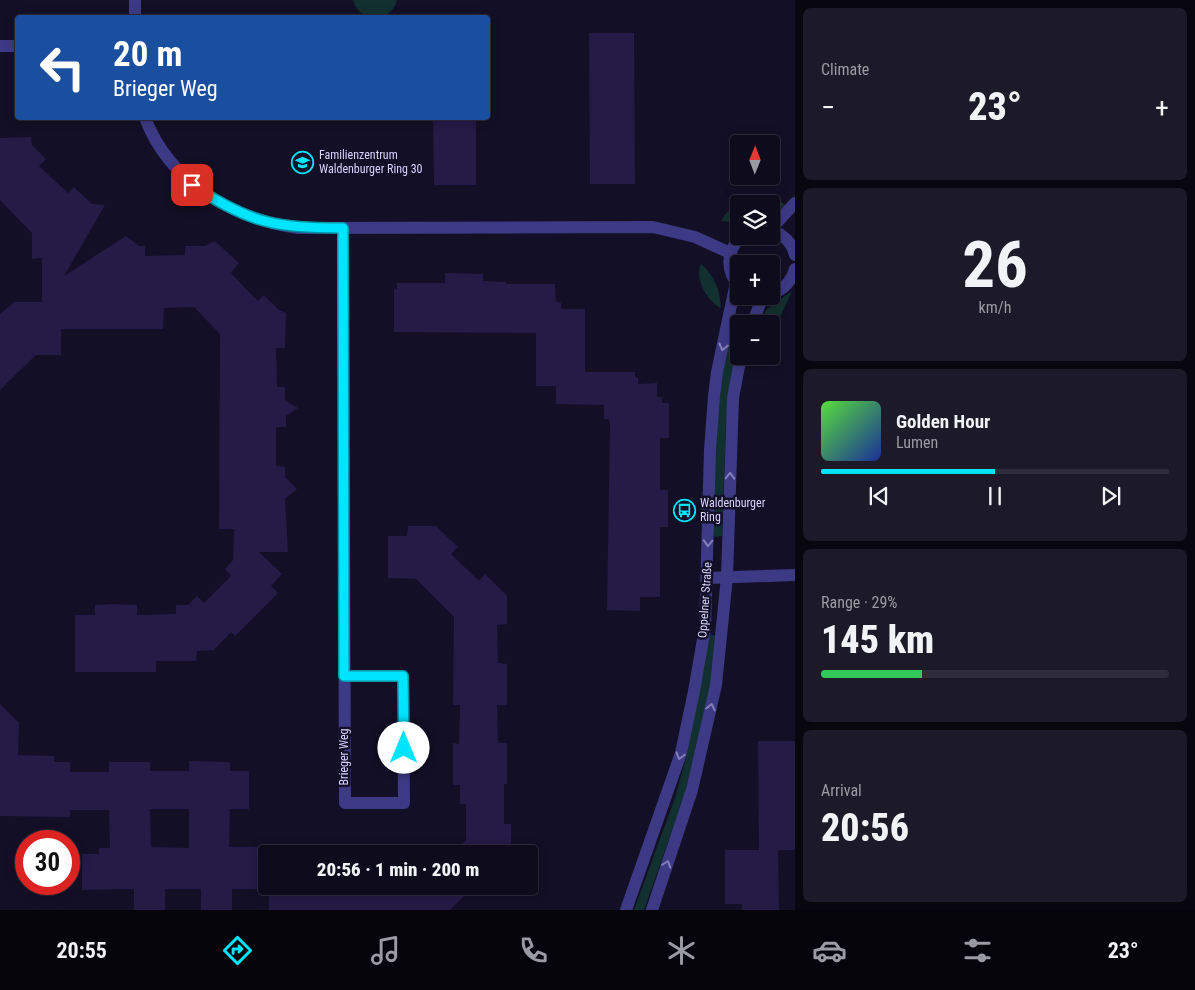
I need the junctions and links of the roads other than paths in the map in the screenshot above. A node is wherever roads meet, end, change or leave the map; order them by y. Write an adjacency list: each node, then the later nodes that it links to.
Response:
1 (135, 0): 2 (street)
2 (135, 15)
3 (0, 46): 4 (street)
4 (15, 46)
5 (147, 120): 8 (street)
6 (795, 203): 7 (street)
7 (780, 220)
8 (343, 228): 12 (street); 21 (street, Brieger Weg)
9 (780, 234): 11 (street)
10 (735, 245): 12 (street)
11 (795, 251)
12 (730, 253): 13 (street, Oppelner Straße)
13 (730, 266)
14 (795, 270): 15 (street)
15 (780, 290)
16 (732, 305): 20 (street, Oppelner Straße, one-way to 20)
17 (739, 365): 19 (street, Oppelner Straße, one-way to 17)
18 (795, 575): 19 (street)
19 (727, 577): 20 (street); 23 (street, Oppelner Straße, one-way to 19)
20 (707, 578): 22 (street, Oppelner Straße, one-way to 22)
21 (344, 676): 21 (street, Brieger Weg)
22 (626, 910)
23 (652, 910)

